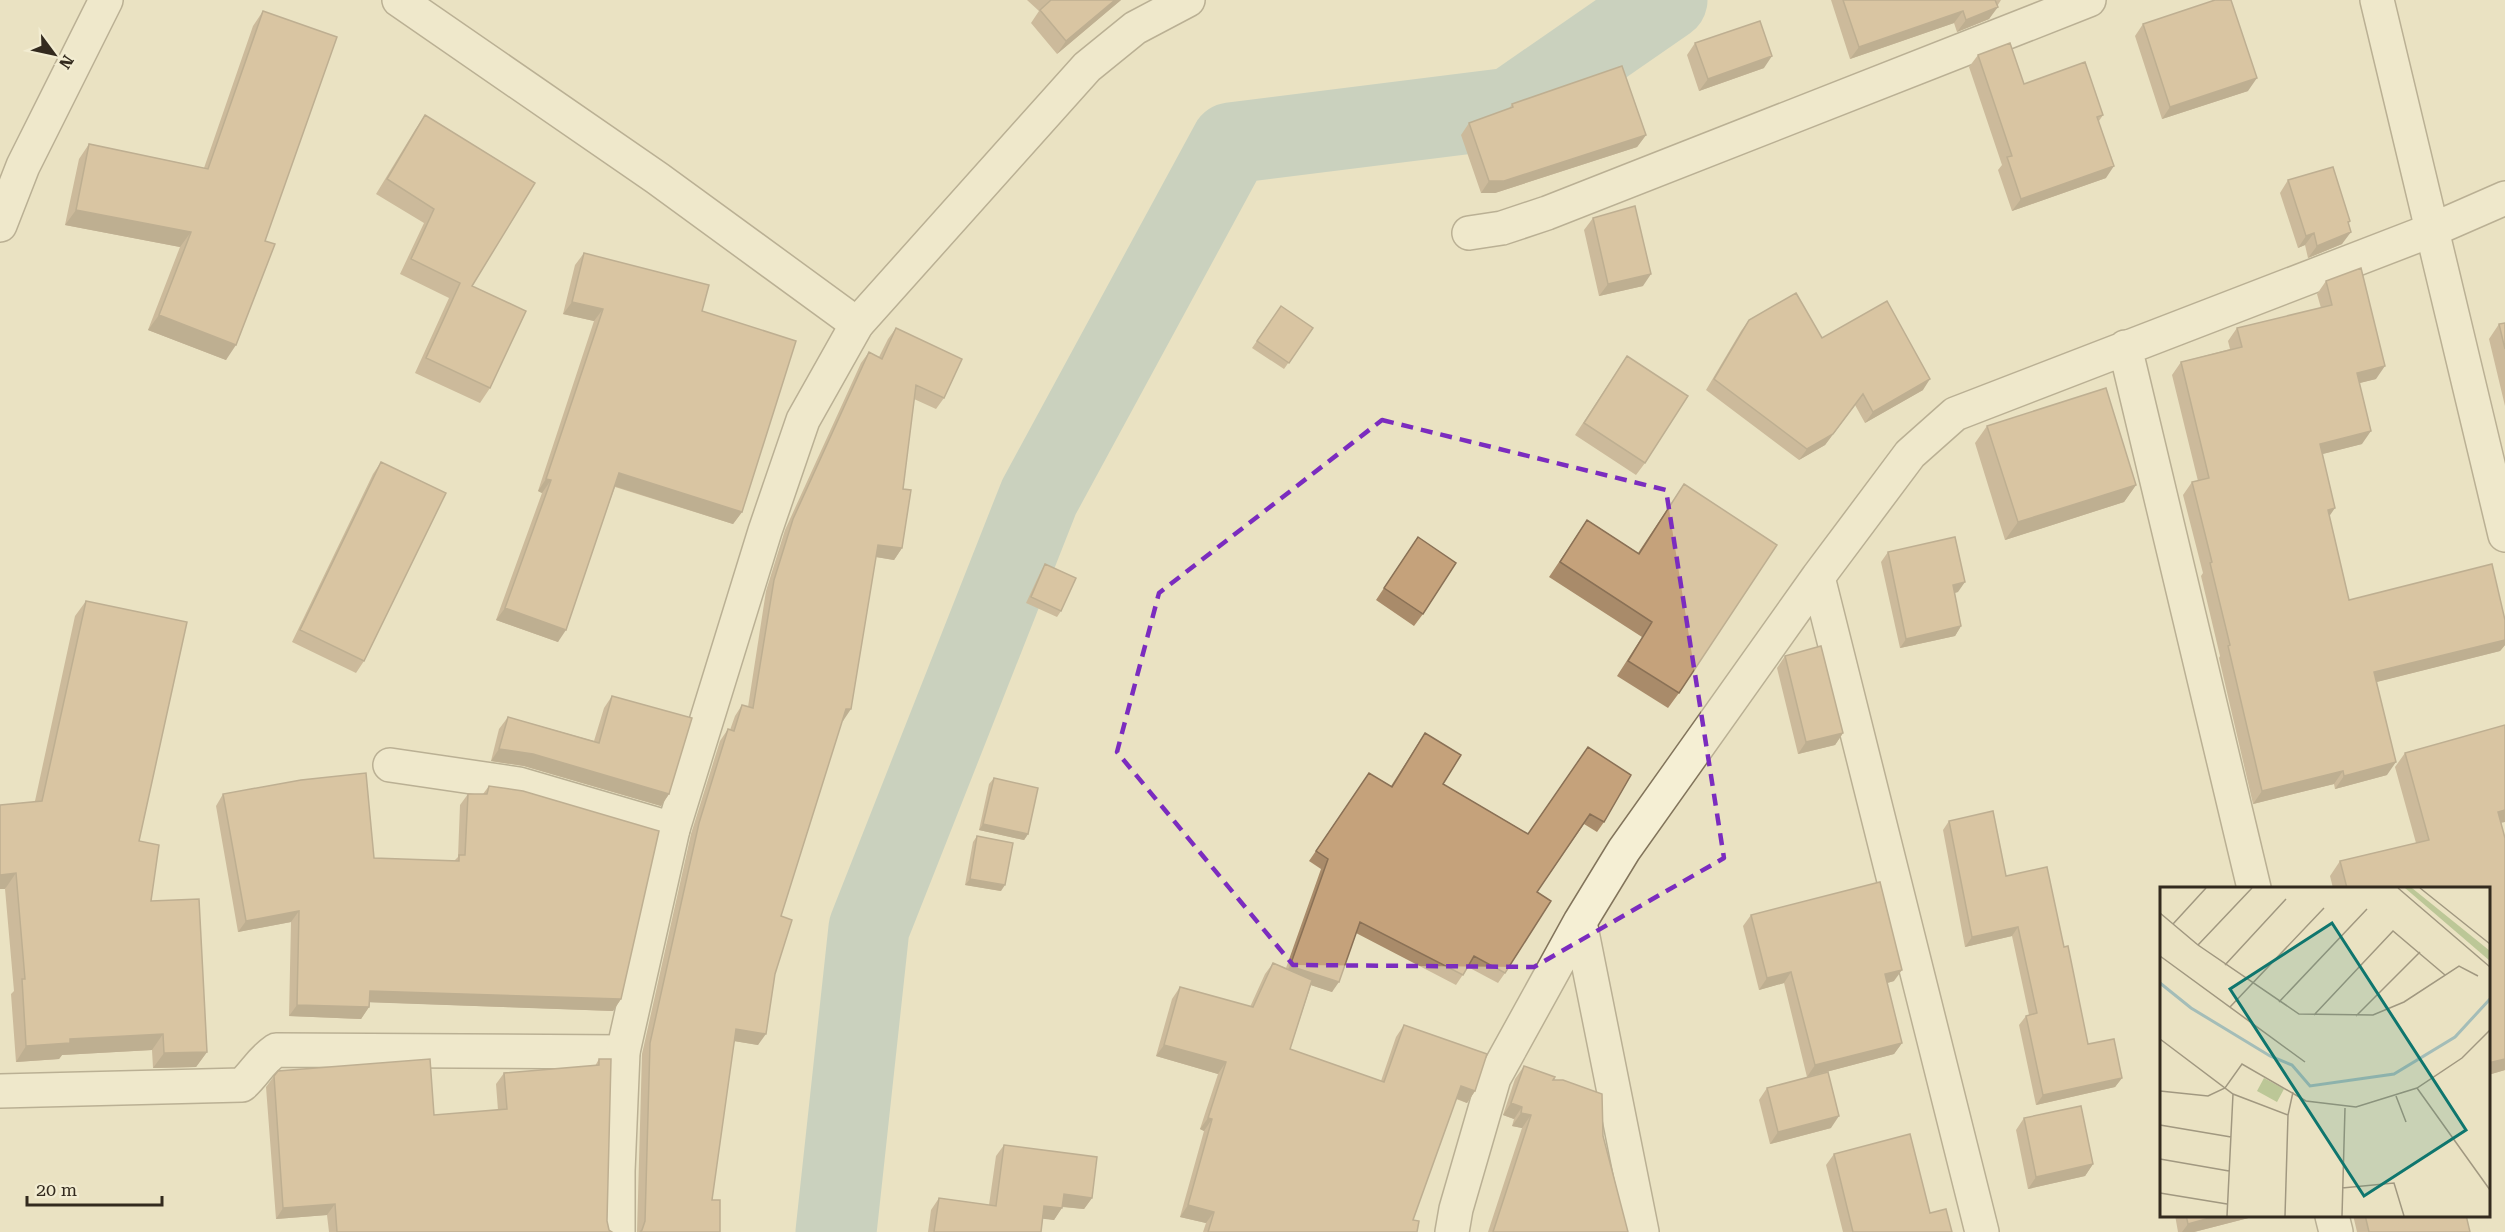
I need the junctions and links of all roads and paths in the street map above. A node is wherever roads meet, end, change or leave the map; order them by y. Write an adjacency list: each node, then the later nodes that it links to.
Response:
1 (106, 0): 7 (street)
2 (399, 0): 10 (street)
3 (1188, 0): 10 (street)
4 (2089, 0): 9 (street)
5 (2377, 0): 8 (street)
6 (2505, 198): 8 (street)
7 (0, 225)
8 (2432, 230): 11 (street); 12 (street)
9 (1469, 234)
10 (862, 318): 15 (street)
11 (2125, 347): 13 (street); 16 (street)
12 (2505, 535)
13 (1818, 577): 17 (street); 24 (street)
14 (390, 765): 15 (street)
15 (673, 829): 18 (street)
16 (2254, 887)
17 (1580, 922): 22 (street); 23 (street)
18 (623, 1052): 19 (street); 21 (street)
19 (0, 1090)
20 (2332, 1217): 25 (street)
21 (618, 1232)
22 (1452, 1232)
23 (1642, 1232)
24 (1982, 1232)
25 (2336, 1232)

